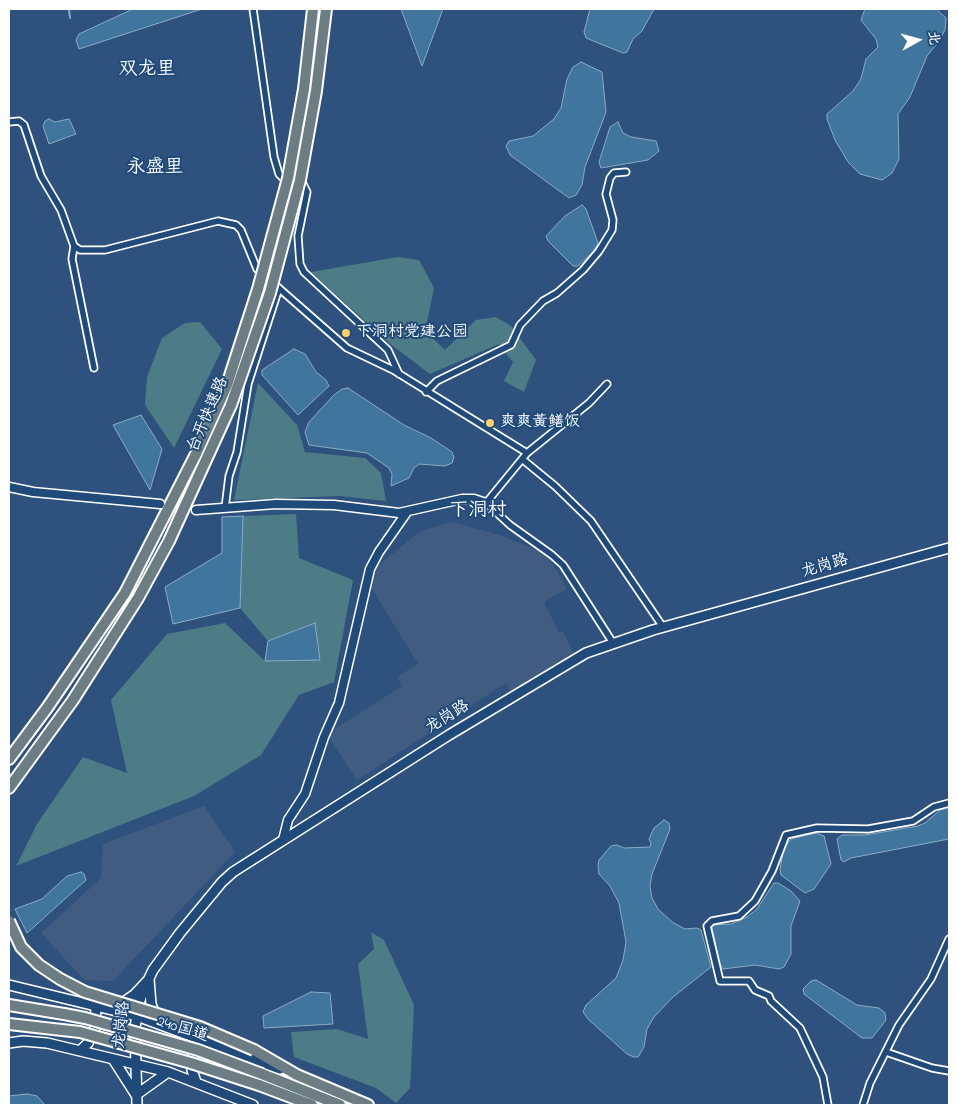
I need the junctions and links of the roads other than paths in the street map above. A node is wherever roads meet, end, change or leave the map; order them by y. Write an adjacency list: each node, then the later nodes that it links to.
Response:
1 (253, 9): 6 (street)
2 (313, 9): 25 (highway, 台开快速路, bridge)
3 (326, 9): 26 (highway, 台开快速路, bridge)
4 (9, 122): 8 (street)
5 (626, 172): 13 (street)
6 (279, 174): 7 (street); 7 (street)
7 (298, 227): 11 (street)
8 (74, 246): 9 (street); 10 (street)
9 (279, 288): 11 (street); 19 (street)
10 (94, 368)
11 (399, 374): 13 (street)
12 (607, 384): 14 (street)
13 (426, 392): 14 (street)
14 (527, 454): 15 (street)
15 (522, 459): 17 (street); 23 (street)
16 (9, 487): 18 (street)
17 (486, 502): 21 (street); 24 (street)
18 (160, 504)
19 (225, 508): 20 (street); 21 (street)
20 (196, 510)
21 (406, 512): 28 (street)
22 (949, 548): 23 (main road, 龙岗路)
23 (663, 627): 24 (main road, 龙岗路)
24 (613, 643): 28 (main road, 龙岗路)
25 (9, 759)
26 (9, 788)
27 (949, 803): 55 (street)
28 (283, 840): 31 (main road, 龙岗路)
29 (9, 921): 47 (highway, bridge)
30 (949, 939): 42 (street)
31 (149, 979): 35 (main road); 36 (main road, 龙岗路); 38 (main road)
32 (9, 985): 34 (main road)
33 (9, 1005): 53 (highway, 240国道, bridge)
34 (96, 1006): 35 (main road); 41 (main road)
35 (110, 1010): 36 (main road)
36 (136, 1016): 38 (main road); 44 (main road, 龙岗路)
37 (9, 1024): 52 (highway, 240国道, bridge)
38 (161, 1025): 39 (main road)
39 (203, 1040): 47 (main road); 48 (main road)
40 (9, 1043): 41 (main road)
41 (80, 1051): 43 (main road)
42 (886, 1052): 45 (street); 56 (street)
43 (113, 1059): 44 (main road); 49 (main road)
44 (135, 1064): 46 (main road); 49 (main road, 龙岗路)
45 (949, 1071)
46 (168, 1072): 48 (main road); 49 (main road)
47 (297, 1075): 54 (highway)
48 (196, 1082): 51 (main road)
49 (136, 1095): 50 (main road, 龙岗路)
50 (137, 1105)
51 (253, 1105)
52 (312, 1105)
53 (340, 1105)
54 (368, 1105)
55 (828, 1105)
56 (863, 1105)

